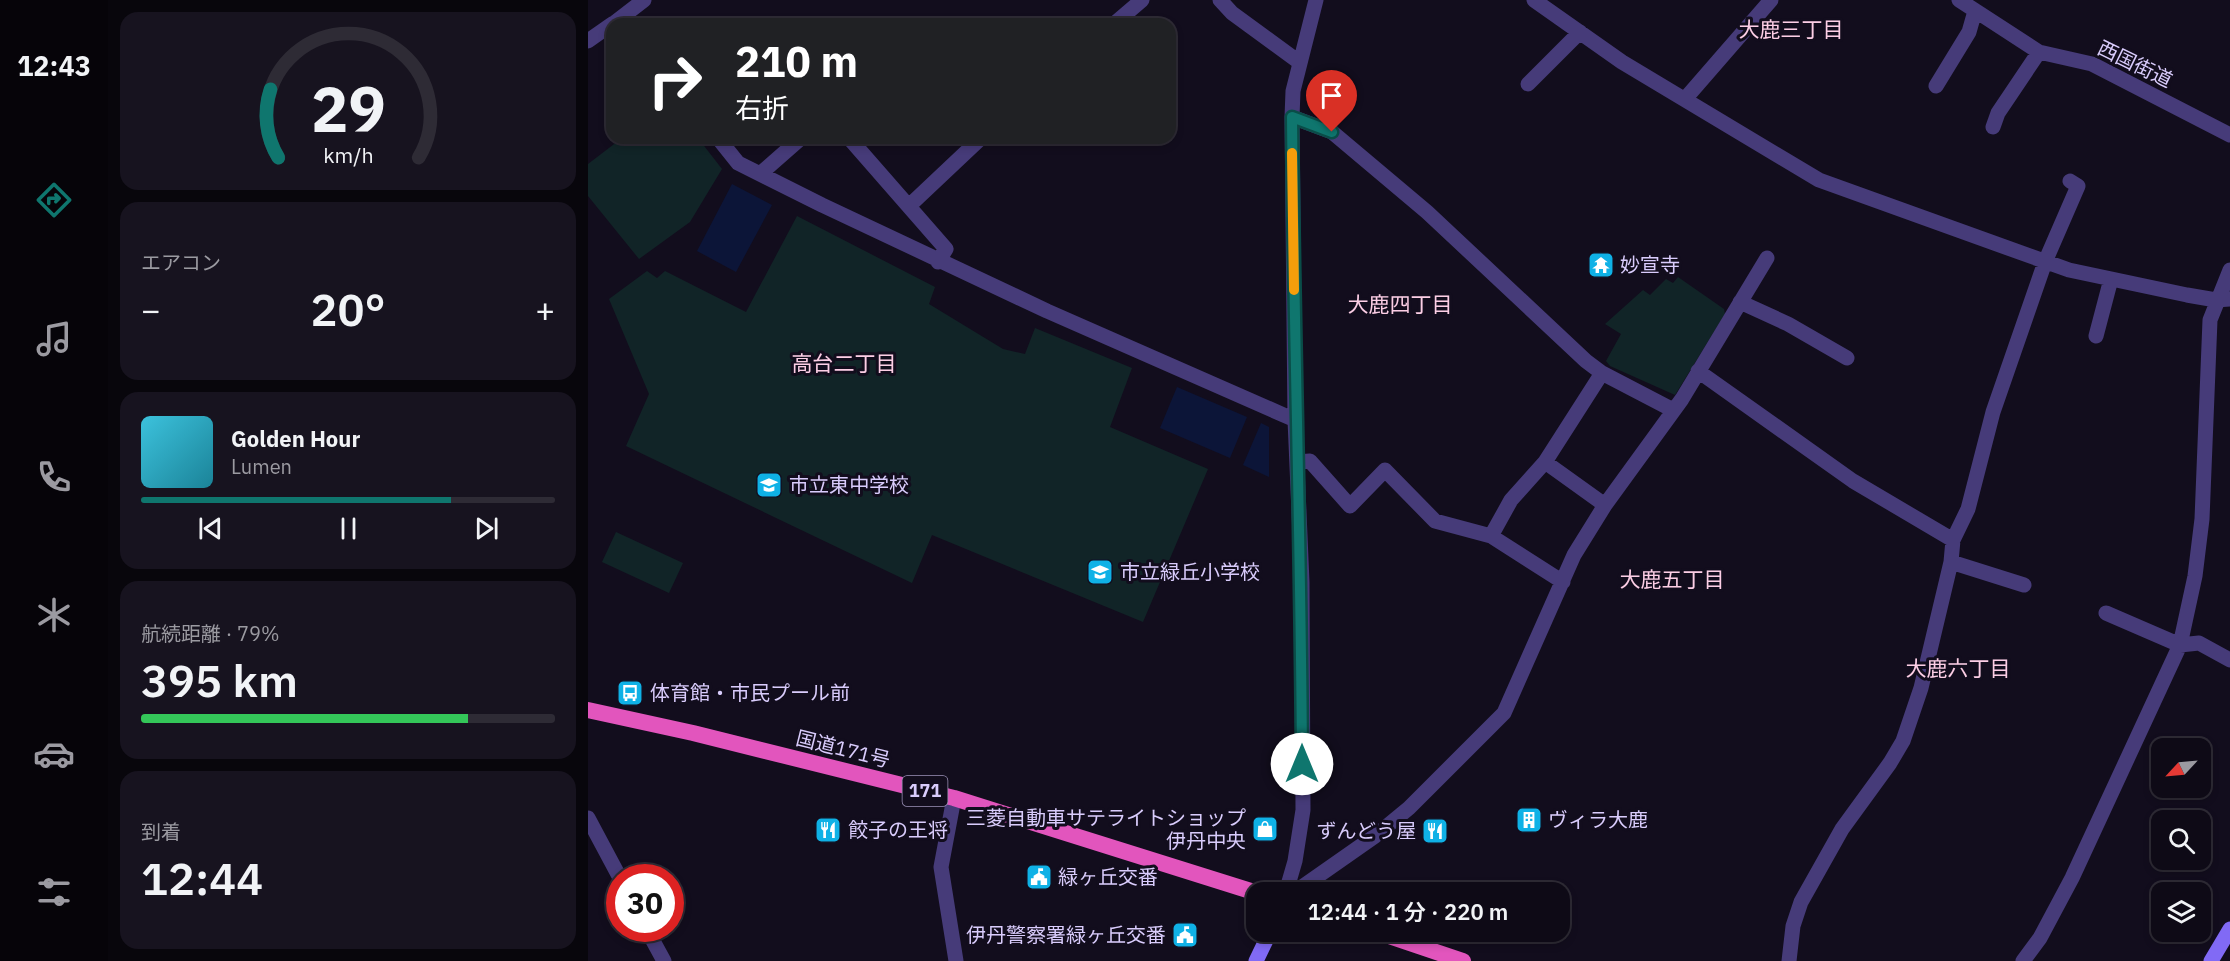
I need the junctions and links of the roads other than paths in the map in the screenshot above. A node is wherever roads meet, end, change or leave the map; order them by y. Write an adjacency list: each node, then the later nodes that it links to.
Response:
1 (644, 0): 9 (street)
2 (1142, 0): 10 (street)
3 (1220, 0): 15 (street)
4 (1316, 0): 15 (street)
5 (1534, 0): 12 (street)
6 (1771, 0): 18 (street)
7 (1959, 0): 8 (street, 西国街道)
8 (1975, 11): 14 (street, 西国街道); 17 (street)
9 (624, 18)
10 (1121, 18)
11 (606, 30): 13 (street)
12 (1580, 32): 16 (street); 18 (street)
13 (588, 41)
14 (2039, 52): 20 (street); 21 (street, 西国街道)
15 (1299, 62): 19 (street)
16 (1528, 84)
17 (1936, 86)
18 (1684, 99): 31 (street)
19 (1292, 117): 39 (street); 41 (street)
20 (1993, 127)
21 (2230, 135)
22 (723, 144): 26 (street)
23 (794, 144): 26 (street)
24 (854, 144): 28 (street)
25 (975, 144): 28 (street)
26 (760, 174): 30 (street)
27 (2079, 186): 31 (street)
28 (910, 205): 30 (street)
29 (1767, 258): 35 (street)
30 (938, 261): 41 (street)
31 (2045, 262): 33 (street); 46 (street)
32 (2230, 270): 34 (street)
33 (2111, 279): 34 (street); 36 (street)
34 (2223, 299): 51 (street)
35 (1740, 302): 37 (street); 38 (street)
36 (2096, 336)
37 (1847, 358)
38 (1698, 371): 40 (street); 46 (street)
39 (1602, 373): 40 (street); 43 (street)
40 (1673, 410): 44 (street)
41 (1295, 420): 42 (street)
42 (1297, 462): 45 (street); 57 (street)
43 (1545, 462): 44 (street); 45 (street)
44 (1605, 505): 48 (street)
45 (1491, 536): 48 (street)
46 (1953, 540): 47 (street)
47 (1951, 562): 49 (street); 68 (street)
48 (1563, 582): 58 (street)
49 (2024, 585)
50 (2106, 613): 51 (street)
51 (2180, 645): 52 (street); 69 (street)
52 (2230, 660)
53 (588, 710): 54 (highway, 国道171号 / 171)
54 (954, 798): 59 (highway, 国道171号 / 171); 65 (street)
55 (588, 818): 56 (street)
56 (613, 864)
57 (1289, 882)
58 (1309, 882)
59 (1246, 890)
60 (2230, 929): 70 (main road)
61 (654, 942): 64 (street)
62 (1266, 942): 66 (main road)
63 (1407, 942): 67 (highway)
64 (664, 961)
65 (956, 961)
66 (1257, 961)
67 (1463, 961)
68 (1789, 961)
69 (2023, 961)
70 (2211, 961)

